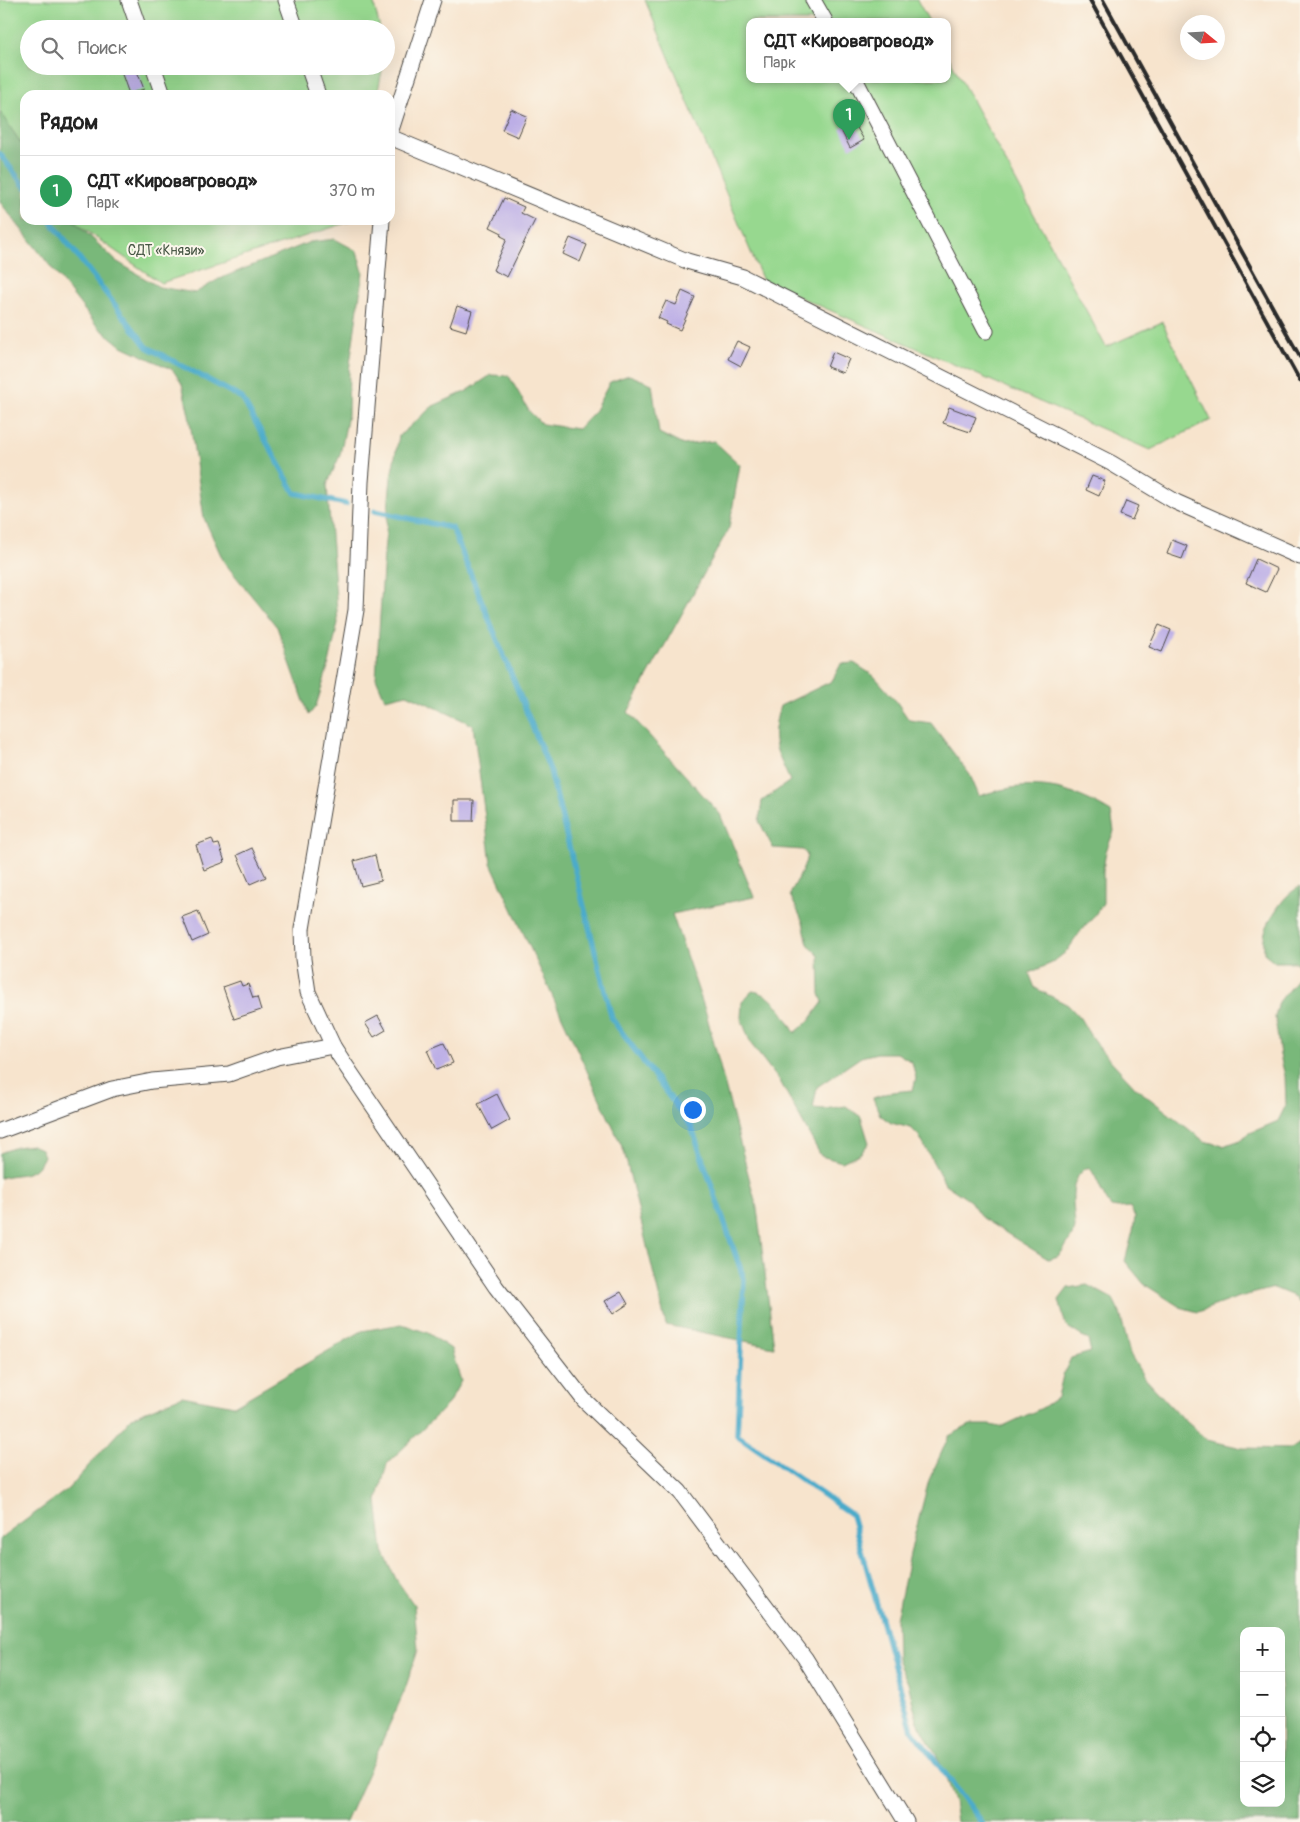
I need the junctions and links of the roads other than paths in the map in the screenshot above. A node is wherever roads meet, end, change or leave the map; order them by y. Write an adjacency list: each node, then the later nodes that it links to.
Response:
1 (128, 0): 6 (street)
2 (286, 0): 7 (street)
3 (433, 0): 13 (street)
4 (814, 0): 5 (street)
5 (823, 18)
6 (136, 20)
7 (293, 20)
8 (156, 75): 11 (street)
9 (311, 75): 12 (street)
10 (857, 83): 16 (street)
11 (161, 90)
12 (316, 90)
13 (395, 118)
14 (395, 139): 17 (street)
15 (382, 225): 18 (street)
16 (986, 331)
17 (1300, 557)
18 (333, 1046): 19 (street); 20 (street)
19 (0, 1131)
20 (906, 1822)

